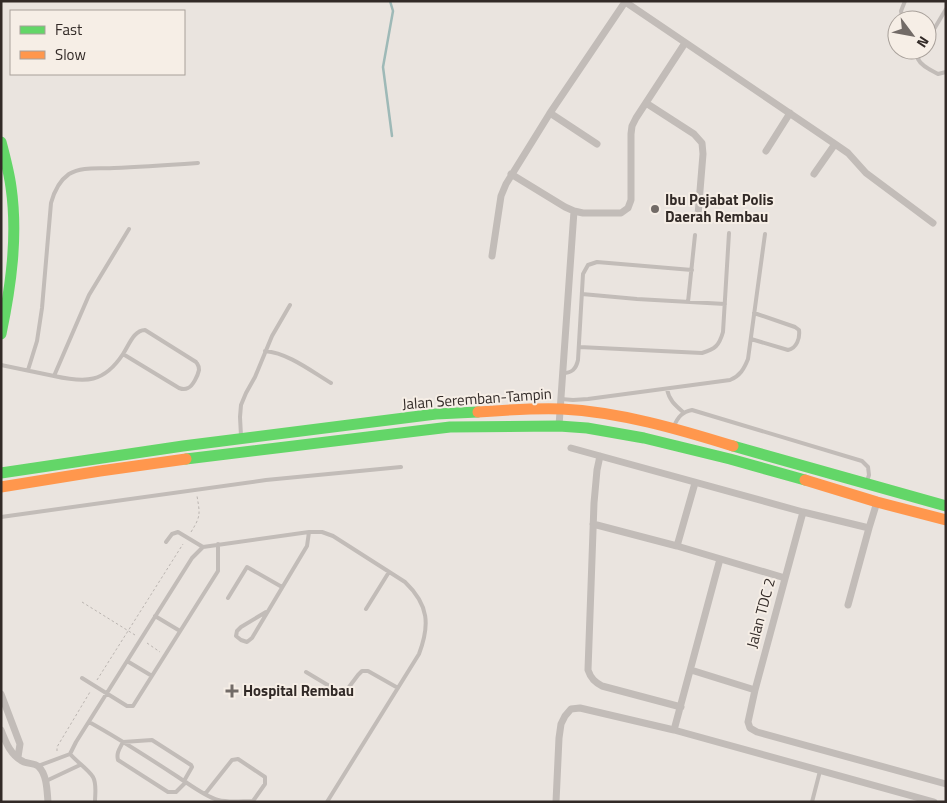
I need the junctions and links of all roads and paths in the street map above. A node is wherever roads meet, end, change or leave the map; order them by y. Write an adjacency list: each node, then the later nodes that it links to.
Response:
1 (624, 2): 4 (street); 8 (street)
2 (946, 9): 3 (lane)
3 (937, 21)
4 (685, 43): 7 (street); 9 (street)
5 (918, 60): 6 (lane)
6 (946, 72)
7 (646, 103): 17 (street); 18 (street)
8 (550, 113): 11 (street); 15 (street)
9 (790, 113): 12 (street); 13 (street)
10 (1, 142): 31 (main road)
11 (596, 144)
12 (835, 144): 16 (street); 19 (street)
13 (766, 151)
14 (198, 163): 37 (lane)
15 (511, 174): 17 (street); 24 (street)
16 (814, 174)
17 (574, 212): 38 (street)
18 (698, 215)
19 (934, 223)
20 (129, 229): 39 (lane)
21 (729, 233): 28 (lane)
22 (765, 234): 30 (lane)
23 (695, 235): 25 (lane)
24 (492, 256)
25 (692, 270): 26 (lane); 27 (lane)
26 (582, 294): 27 (lane); 33 (lane)
27 (688, 302): 28 (lane)
28 (725, 304): 33 (lane)
29 (290, 305): 34 (lane)
30 (754, 314): 32 (lane); 32 (lane)
31 (1, 334)
32 (751, 339): 41 (lane)
33 (579, 347): 38 (lane)
34 (265, 351): 40 (lane); 46 (lane)
35 (123, 354): 35 (lane); 39 (lane)
36 (1, 365): 37 (lane)
37 (28, 370): 39 (lane)
38 (563, 373): 42 (street)
39 (54, 376)
40 (331, 383)
41 (667, 388): 42 (lane); 43 (lane)
42 (561, 404): 44 (street); 45 (main road, Jalan Seremban-Tampin); 46 (main road, Jalan Seremban-Tampin)
43 (684, 412): 45 (lane); 52 (lane)
44 (559, 426): 53 (main road, Jalan Seremban-Tampin); 55 (main road, Jalan Seremban-Tampin)
45 (674, 428): 52 (main road, Jalan Seremban-Tampin)
46 (242, 438): 50 (main road, Jalan Seremban-Tampin)
47 (571, 448): 48 (street)
48 (600, 456): 51 (street); 62 (street)
49 (401, 467): 54 (lane)
50 (1, 473)
51 (695, 483): 58 (street); 68 (street)
52 (866, 484): 56 (main road, Jalan Seremban-Tampin)
53 (2, 487)
54 (196, 490): 60 (lane); 65 (path)
55 (878, 502): 59 (main road, Jalan Seremban-Tampin); 63 (street)
56 (932, 502): 57 (main road, Jalan Seremban-Tampin); 59 (main road)
57 (946, 506)
58 (803, 512): 63 (street); 72 (street, Jalan TDC 2)
59 (929, 516): 61 (main road, Jalan Seremban-Tampin)
60 (1, 517)
61 (946, 520)
62 (593, 524): 68 (street); 94 (street)
63 (868, 528): 76 (street)
64 (309, 532): 67 (lane); 71 (lane); 73 (lane)
65 (187, 538): 66 (lane); 69 (lane); 80 (path)
66 (166, 542)
67 (218, 544): 69 (lane); 81 (lane)
68 (677, 546): 70 (street)
69 (203, 547): 79 (lane)
70 (720, 559): 72 (street); 85 (street)
71 (390, 572): 77 (lane); 90 (lane)
72 (785, 578): 91 (street, Jalan TDC 2)
73 (282, 587): 74 (lane); 78 (lane)
74 (228, 598)
75 (82, 602): 80 (path)
76 (848, 605)
77 (366, 609)
78 (266, 612): 78 (lane)
79 (156, 616): 81 (lane); 82 (lane)
80 (128, 631): 82 (path); 89 (path)
81 (180, 631): 83 (lane)
82 (141, 639): 83 (path); 84 (lane)
83 (165, 655): 87 (lane)
84 (127, 661): 87 (lane); 93 (lane)
85 (691, 670): 91 (street); 94 (street)
86 (306, 672): 90 (lane)
87 (152, 676): 93 (lane)
88 (82, 678): 89 (lane)
89 (94, 686): 93 (lane); 103 (path)
90 (398, 688): 113 (lane)
91 (755, 690): 109 (street, Jalan TDC 2)
92 (1, 694): 99 (street)
93 (106, 694): 95 (lane)
94 (681, 707): 97 (street)
95 (89, 722): 98 (lane); 101 (lane)
96 (1, 730): 100 (street)
97 (674, 730): 106 (street); 114 (street)
98 (123, 742): 108 (lane); 108 (lane); 108 (lane)
99 (20, 744): 100 (street); 102 (street)
100 (5, 749): 102 (street)
101 (70, 754): 103 (lane); 104 (lane)
102 (18, 758): 105 (street)
103 (57, 759): 105 (lane)
104 (80, 764): 107 (lane); 112 (lane)
105 (38, 766): 107 (street)
106 (820, 771): 115 (lane); 116 (street)
107 (46, 781): 111 (street)
108 (185, 781): 110 (lane)
109 (946, 784)
110 (205, 794): 110 (lane)
111 (48, 802)
112 (95, 802)
113 (327, 802)
114 (556, 802)
115 (812, 802)
116 (934, 802)

